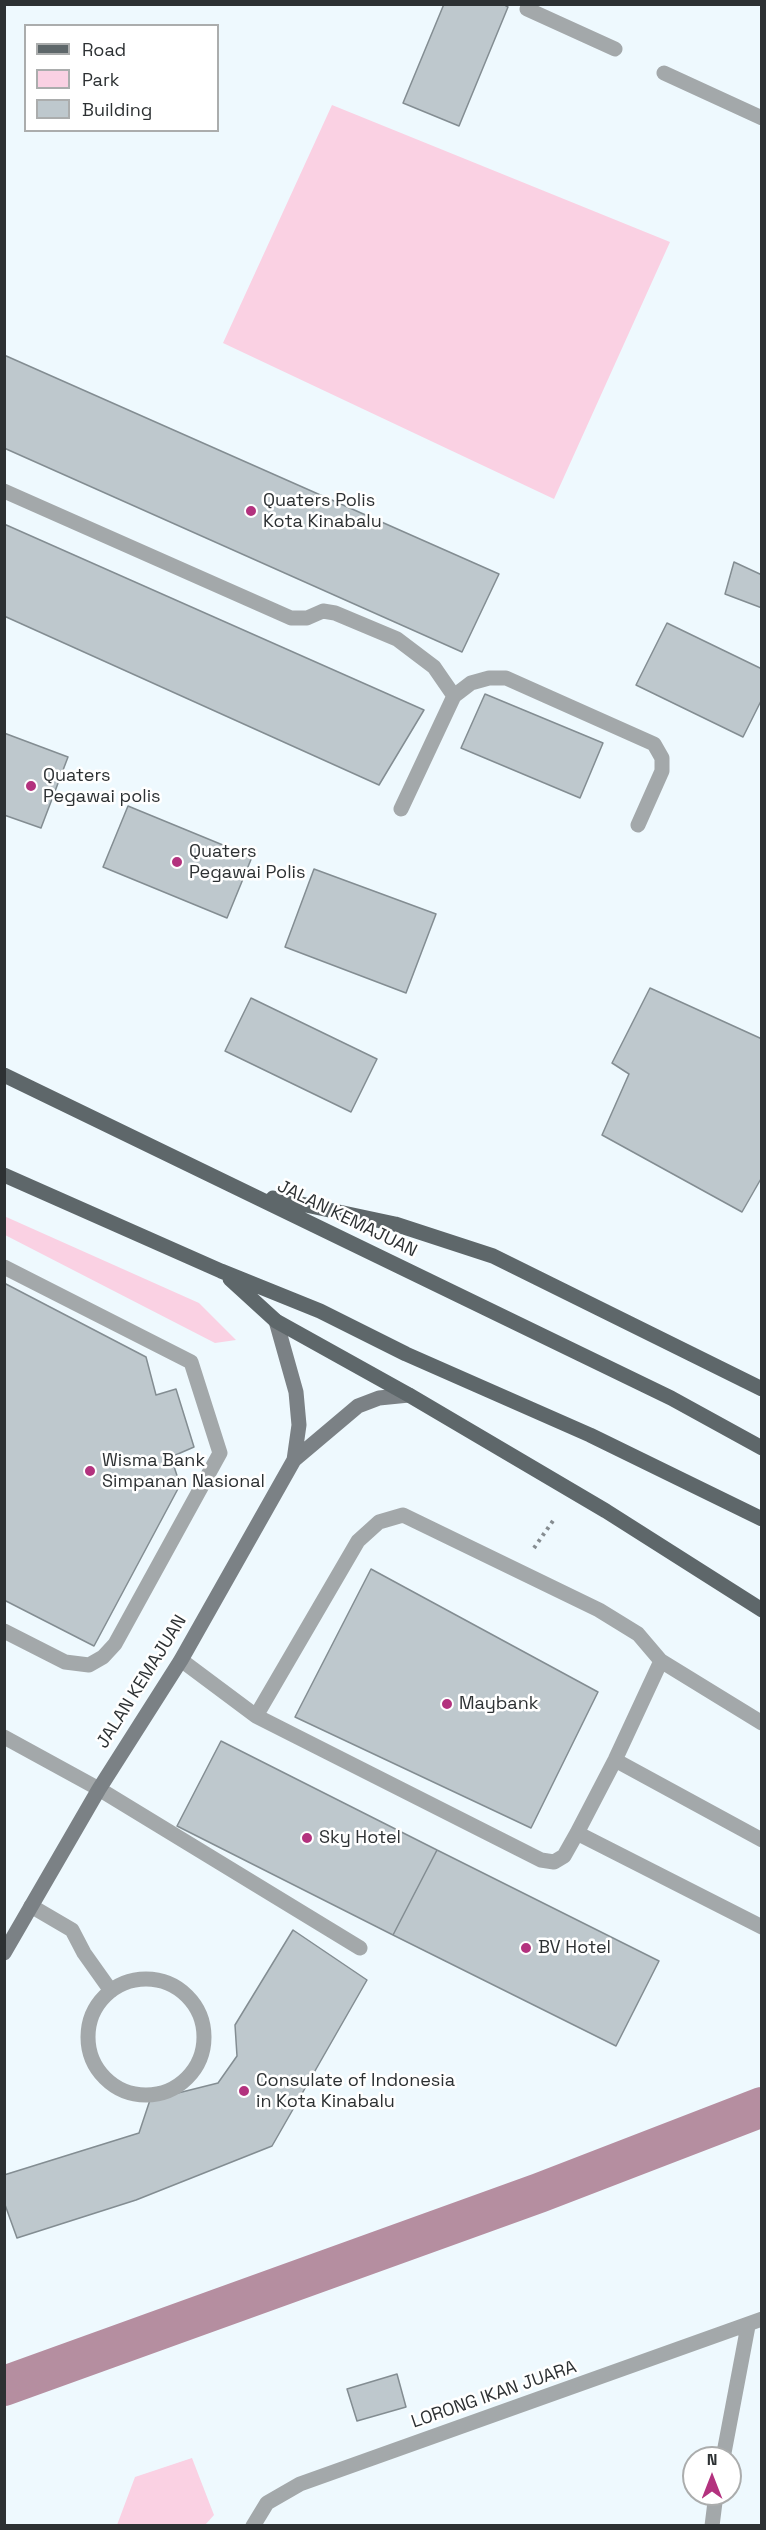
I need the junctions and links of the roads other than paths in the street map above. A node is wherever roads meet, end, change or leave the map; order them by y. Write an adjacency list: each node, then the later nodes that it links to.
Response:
1 (527, 9): 2 (street)
2 (615, 49)
3 (664, 74): 4 (street)
4 (762, 118)
5 (4, 491): 6 (street)
6 (454, 696): 7 (street); 8 (street)
7 (401, 809)
8 (638, 825)
9 (4, 1076): 11 (main road, JALAN KEMAJUAN)
10 (4, 1174): 13 (main road)
11 (249, 1193): 15 (main road); 17 (main road, JALAN KEMAJUAN)
12 (4, 1267): 21 (street)
13 (221, 1271): 14 (main road); 19 (main road)
14 (276, 1321): 16 (main road); 18 (street, JALAN KEMAJUAN)
15 (762, 1389)
16 (409, 1395): 18 (street); 20 (main road)
17 (762, 1448)
18 (294, 1460): 22 (street, JALAN KEMAJUAN)
19 (762, 1520)
20 (762, 1611)
21 (4, 1630)
22 (181, 1660): 24 (street); 28 (street, JALAN KEMAJUAN)
23 (661, 1661): 24 (street); 25 (street); 27 (street)
24 (256, 1716): 29 (street)
25 (762, 1723)
26 (4, 1737): 28 (street)
27 (615, 1760): 29 (street); 30 (street)
28 (99, 1789): 31 (street, JALAN KEMAJUAN); 33 (street)
29 (577, 1833): 32 (street)
30 (762, 1840)
31 (32, 1906): 34 (street, JALAN KEMAJUAN); 35 (street)
32 (762, 1927)
33 (360, 1948)
34 (4, 1953)
35 (111, 1991): 35 (street)
36 (755, 2323): 37 (street); 39 (street, LORONG IKAN JUARA)
37 (726, 2446)
38 (714, 2506): 40 (street)
39 (253, 2526)
40 (712, 2526)

